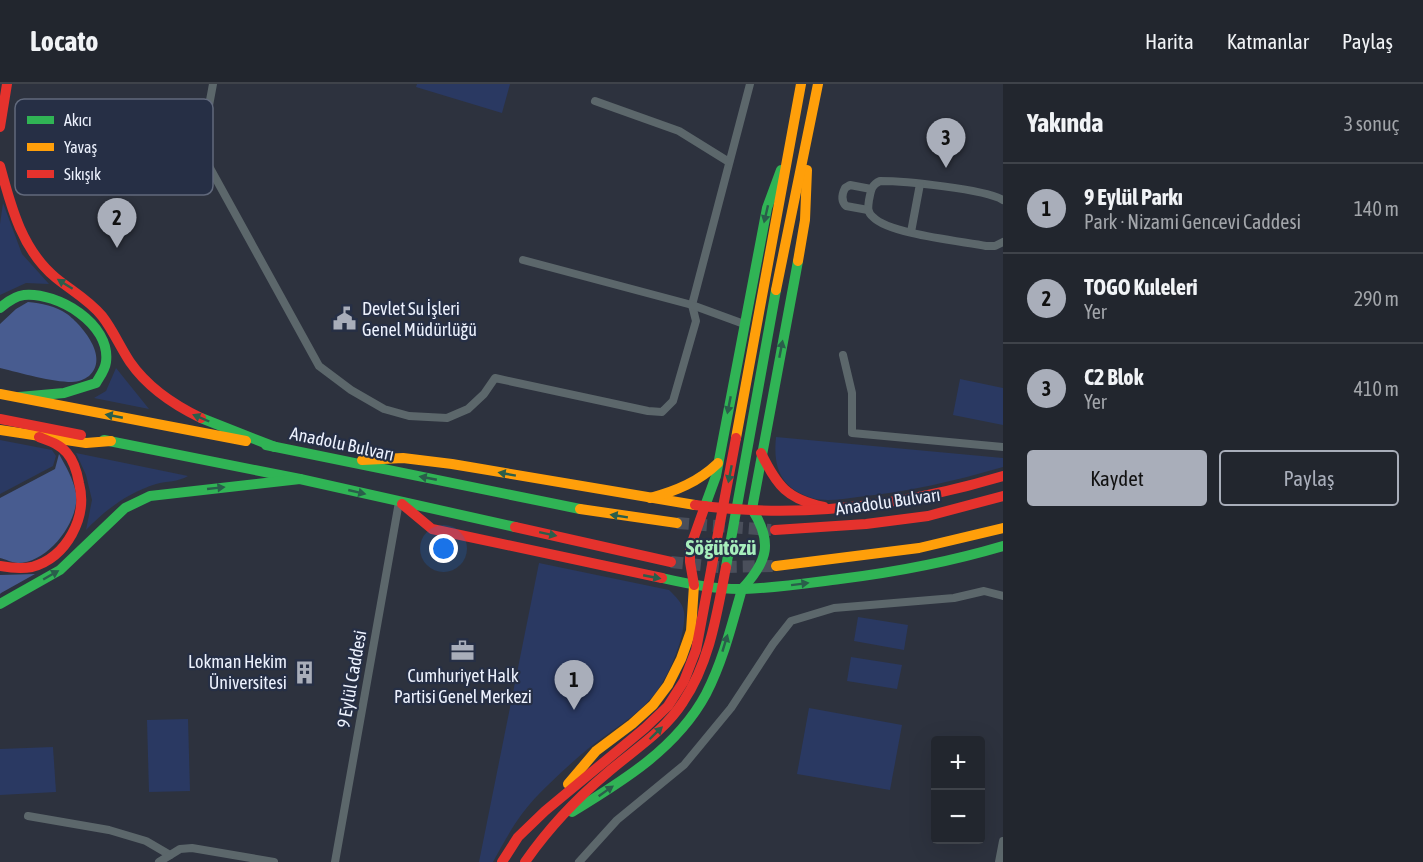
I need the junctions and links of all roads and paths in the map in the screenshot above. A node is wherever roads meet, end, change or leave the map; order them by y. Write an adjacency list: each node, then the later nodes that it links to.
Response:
1 (7, 84): 8 (main road)
2 (213, 84): 6 (street)
3 (750, 84): 11 (street)
4 (801, 84): 9 (main road)
5 (818, 84): 10 (main road)
6 (210, 99)
7 (595, 101): 11 (street)
8 (0, 128)
9 (792, 138): 23 (main road, one-way to 23); 55 (main road, one-way to 55)
10 (808, 140): 33 (main road, one-way to 10); 57 (main road, one-way to 10)
11 (729, 162): 21 (street)
12 (0, 166): 31 (main road, one-way to 12)
13 (213, 174): 21 (street)
14 (920, 184): 15 (street); 16 (street); 18 (street)
15 (871, 189): 17 (street); 17 (street)
16 (1003, 200)
17 (868, 210): 18 (street)
18 (911, 232): 19 (street)
19 (1003, 242)
20 (523, 260): 21 (street)
21 (692, 305): 23 (street)
22 (0, 308): 26 (main road)
23 (744, 324): 35 (main road, one-way to 35)
24 (843, 355): 32 (street)
25 (0, 394): 26 (main road, Anadolu Bulvarı)
26 (19, 397): 31 (main road, Anadolu Bulvarı, one-way to 26)
27 (0, 419): 30 (main road)
28 (0, 430): 29 (main road)
29 (39, 437): 30 (main road); 49 (main road)
30 (111, 441): 37 (main road)
31 (275, 447): 34 (main road, Anadolu Bulvarı)
32 (1003, 447)
33 (761, 453): 42 (main road); 43 (main road)
34 (342, 461): 39 (main road, one-way to 34); 44 (main road, Anadolu Bulvarı, one-way to 34)
35 (718, 463): 39 (main road); 41 (main road)
36 (1003, 476): 43 (main road)
37 (300, 479): 40 (main road, one-way to 40); 54 (main road, one-way to 37)
38 (1003, 496): 46 (main road, Anadolu Bulvarı)
39 (647, 498): 41 (main road)
40 (399, 502): 48 (main road, one-way to 48); 51 (main road, one-way to 51); 63 (street, 9 Eylül Caddesi)
41 (705, 506): 42 (main road); 51 (main road)
42 (752, 509): 43 (main road); 52 (main road)
43 (836, 509)
44 (677, 523)
45 (1003, 528): 50 (main road)
46 (775, 530)
47 (1003, 546): 52 (main road, one-way to 47)
48 (671, 562)
49 (0, 566)
50 (776, 566)
51 (694, 585): 52 (main road); 55 (main road)
52 (742, 589): 57 (main road, one-way to 52)
53 (1003, 596): 60 (street)
54 (0, 604)
55 (545, 811): 64 (main road)
56 (28, 816): 59 (street)
57 (556, 821): 65 (main road)
58 (1003, 841): 66 (street)
59 (170, 855): 61 (street); 62 (street)
60 (581, 861)
61 (159, 862)
62 (274, 862)
63 (335, 862)
64 (502, 862)
65 (525, 862)
66 (999, 862)

